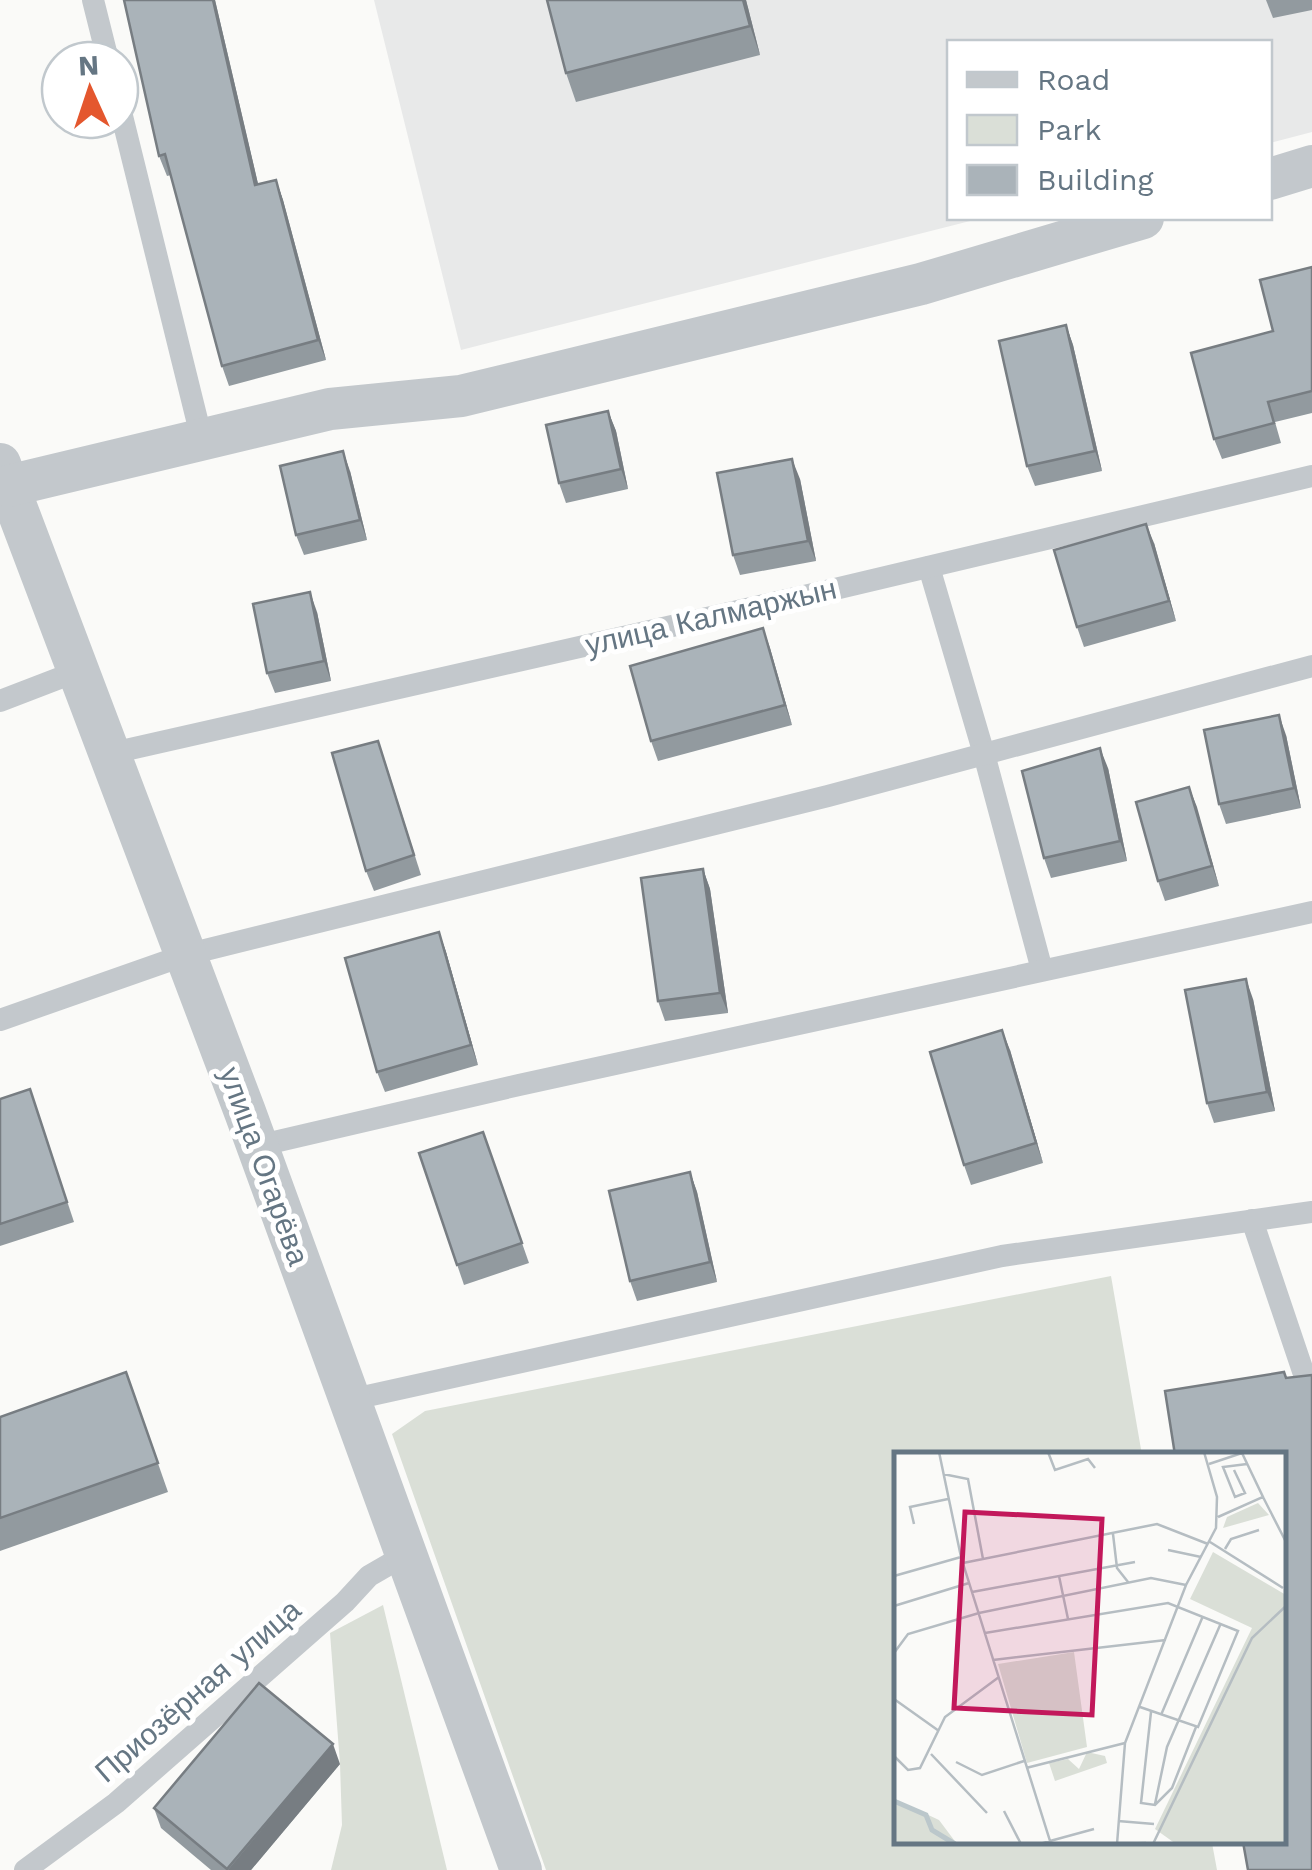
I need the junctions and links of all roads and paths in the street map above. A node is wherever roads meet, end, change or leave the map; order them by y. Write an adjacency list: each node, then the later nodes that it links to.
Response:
1 (93, 0): 2 (lane)
2 (103, 40)
3 (128, 140): 7 (lane)
4 (1312, 166): 5 (street)
5 (1272, 178)
6 (1136, 220): 7 (street)
7 (202, 440): 8 (street)
8 (4, 475): 12 (street, улица Огарёва)
9 (1312, 476): 10 (lane, улица Калмаржын)
10 (929, 567): 14 (lane, улица Калмаржын); 15 (lane)
11 (1312, 666): 15 (lane)
12 (78, 672): 13 (lane); 14 (street, улица Огарёва)
13 (0, 701)
14 (108, 754): 17 (street, улица Огарёва)
15 (984, 754): 17 (lane); 18 (lane)
16 (1312, 912): 18 (lane)
17 (185, 956): 19 (lane); 20 (street, улица Огарёва)
18 (1042, 970): 20 (lane)
19 (0, 1020)
20 (257, 1146): 24 (street, улица Огарёва)
21 (1312, 1212): 22 (lane)
22 (1252, 1220): 23 (lane); 24 (lane)
23 (1312, 1398)
24 (349, 1400): 25 (street, улица Огарёва)
25 (406, 1554): 26 (lane, Приозёрная улица); 27 (street, улица Огарёва)
26 (25, 1870)
27 (521, 1870)

